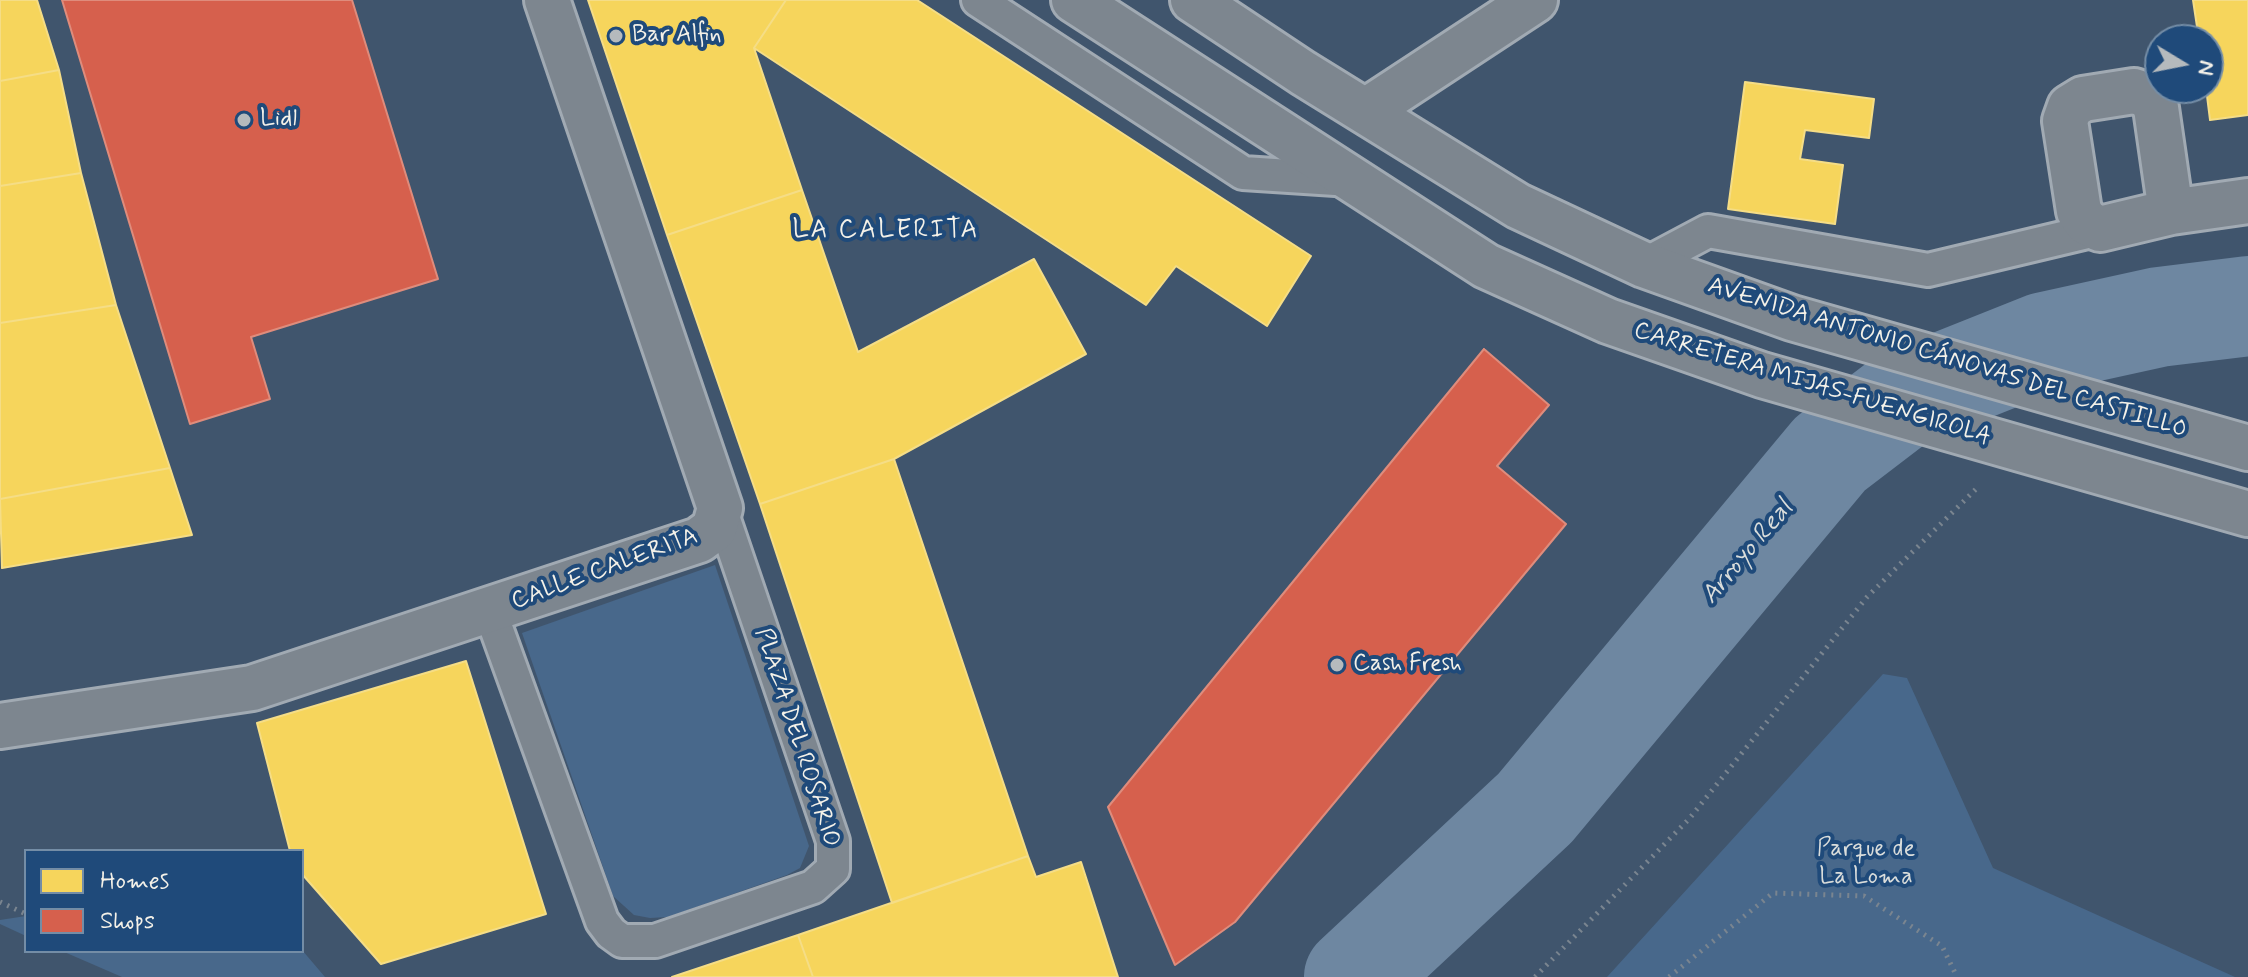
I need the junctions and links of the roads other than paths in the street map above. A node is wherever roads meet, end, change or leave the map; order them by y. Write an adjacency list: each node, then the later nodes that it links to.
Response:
1 (547, 0): 13 (street, CALLE CALERITA)
2 (978, 0): 7 (lane)
3 (1074, 0): 7 (street, CARRETERA MIJAS-FUENGIROLA)
4 (1193, 0): 6 (street, AVENIDA ANTONIO CÁNOVAS DEL CASTILLO)
5 (1535, 0): 6 (street)
6 (1366, 111): 11 (street, AVENIDA ANTONIO CÁNOVAS DEL CASTILLO)
7 (1352, 180): 14 (street, CARRETERA MIJAS-FUENGIROLA)
8 (2248, 201): 9 (street)
9 (2171, 212): 10 (street); 10 (street)
10 (2100, 229): 11 (lane)
11 (1644, 265): 12 (street, AVENIDA ANTONIO CÁNOVAS DEL CASTILLO)
12 (2248, 448)
13 (720, 508): 15 (street, CALLE CALERITA); 15 (lane, PLAZA DEL ROSARIO)
14 (2248, 514)
15 (490, 611): 16 (street, CALLE CALERITA)
16 (0, 726)

